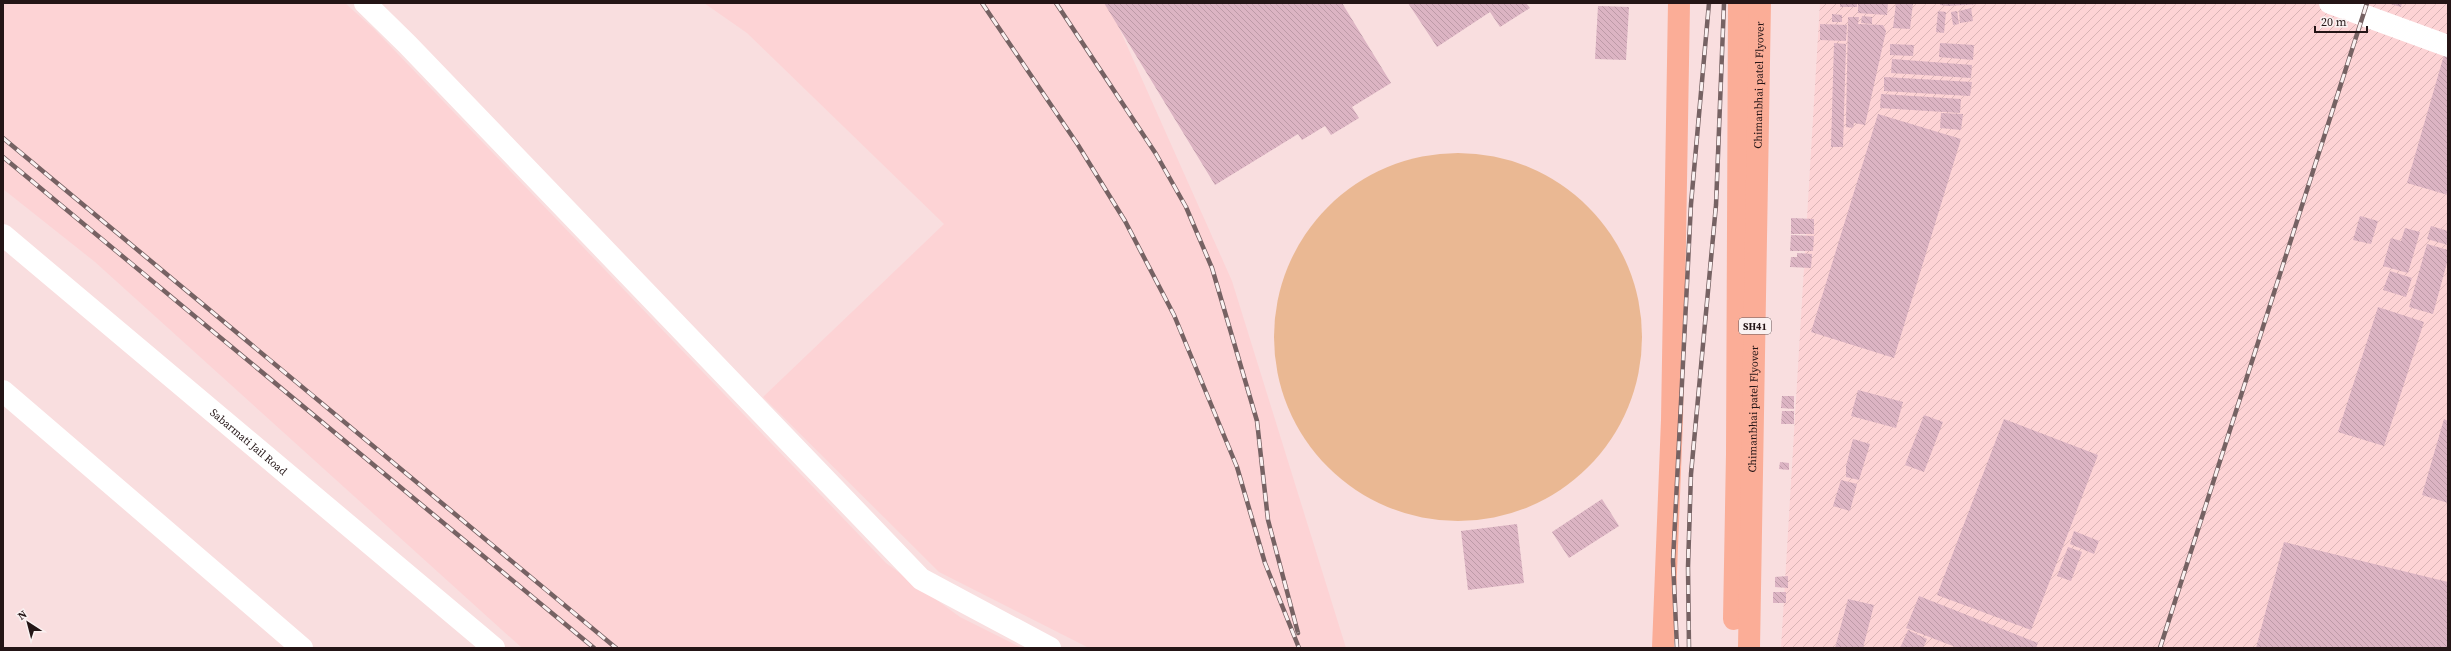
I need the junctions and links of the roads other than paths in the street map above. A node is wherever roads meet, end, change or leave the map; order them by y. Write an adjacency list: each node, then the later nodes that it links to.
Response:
1 (365, 3): 11 (street)
2 (1679, 3): 12 (main road)
3 (1739, 3): 13 (main road, Chimanbhai patel Flyover / SH41)
4 (1760, 3): 14 (main road, Chimanbhai patel Flyover / SH41)
5 (2330, 3): 6 (street)
6 (2448, 46)
7 (3, 235): 10 (street, Sabarmati Jail Road)
8 (3, 391): 9 (street)
9 (302, 648)
10 (494, 648)
11 (1050, 648)
12 (1663, 648)
13 (1733, 648)
14 (1749, 648)

